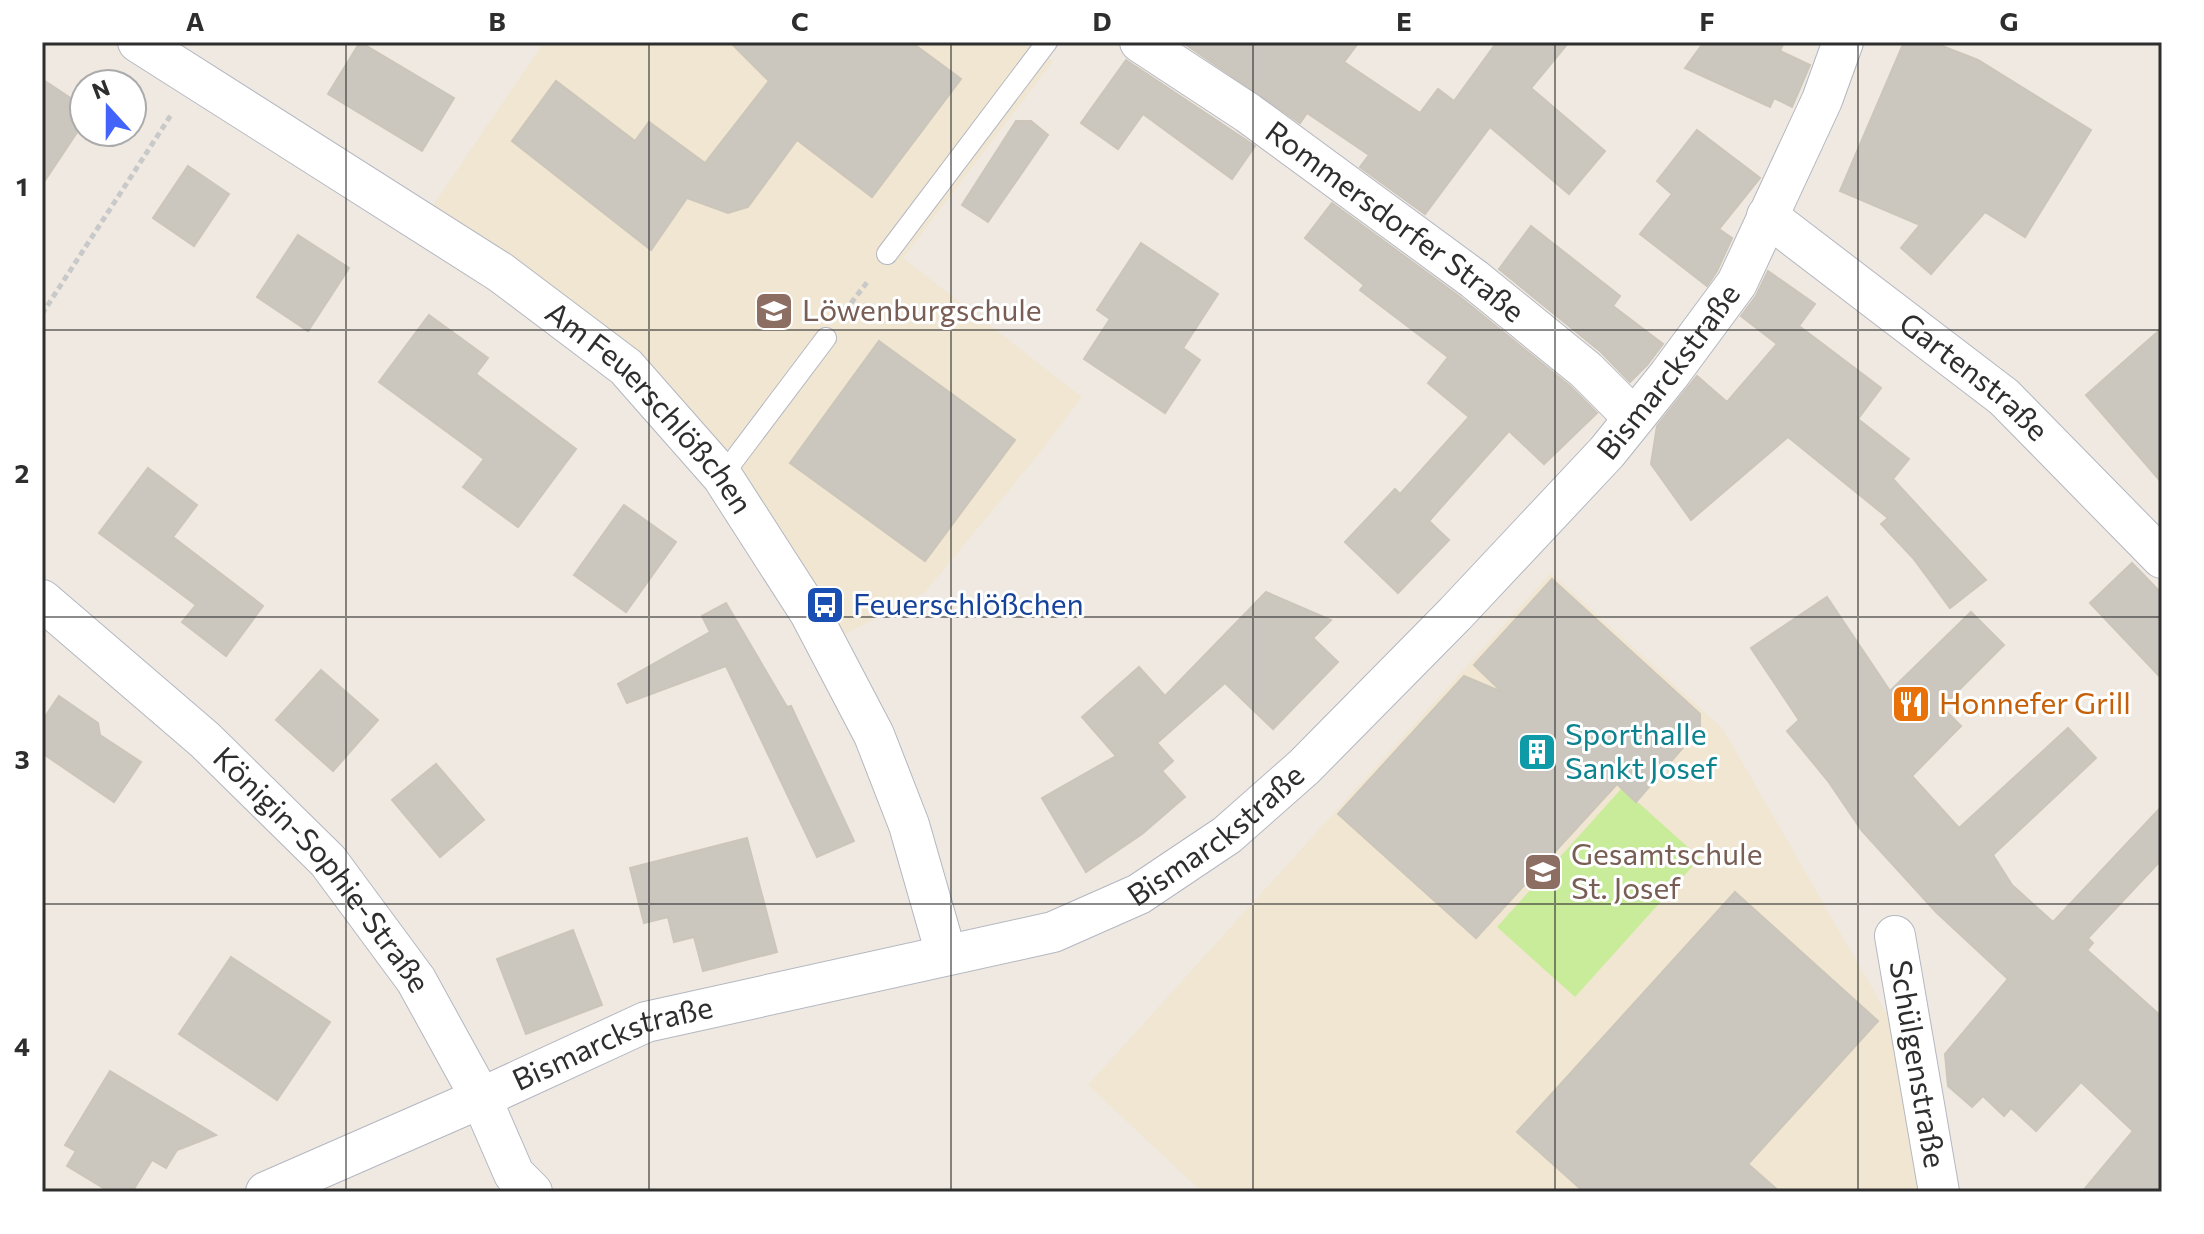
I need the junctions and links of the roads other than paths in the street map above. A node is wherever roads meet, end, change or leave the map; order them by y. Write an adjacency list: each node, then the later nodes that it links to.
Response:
1 (138, 42): 9 (street, Am Feuerschlößchen)
2 (1047, 42): 6 (lane)
3 (1140, 42): 8 (street, Rommersdorfer Straße)
4 (1843, 42): 5 (street, Bismarckstraße)
5 (1767, 216): 8 (street, Bismarckstraße); 10 (street, Gartenstraße)
6 (887, 254)
7 (826, 338): 9 (lane)
8 (1634, 418): 13 (street, Bismarckstraße)
9 (722, 476): 13 (street, Am Feuerschlößchen)
10 (2162, 558)
11 (42, 600): 14 (street, Königin-Sophie-Straße)
12 (1895, 936): 17 (street, Schülgenstraße)
13 (946, 954): 14 (street, Bismarckstraße)
14 (481, 1098): 15 (street, Bismarckstraße); 16 (street, Königin-Sophie-Straße)
15 (266, 1192)
16 (532, 1192)
17 (1939, 1192)

